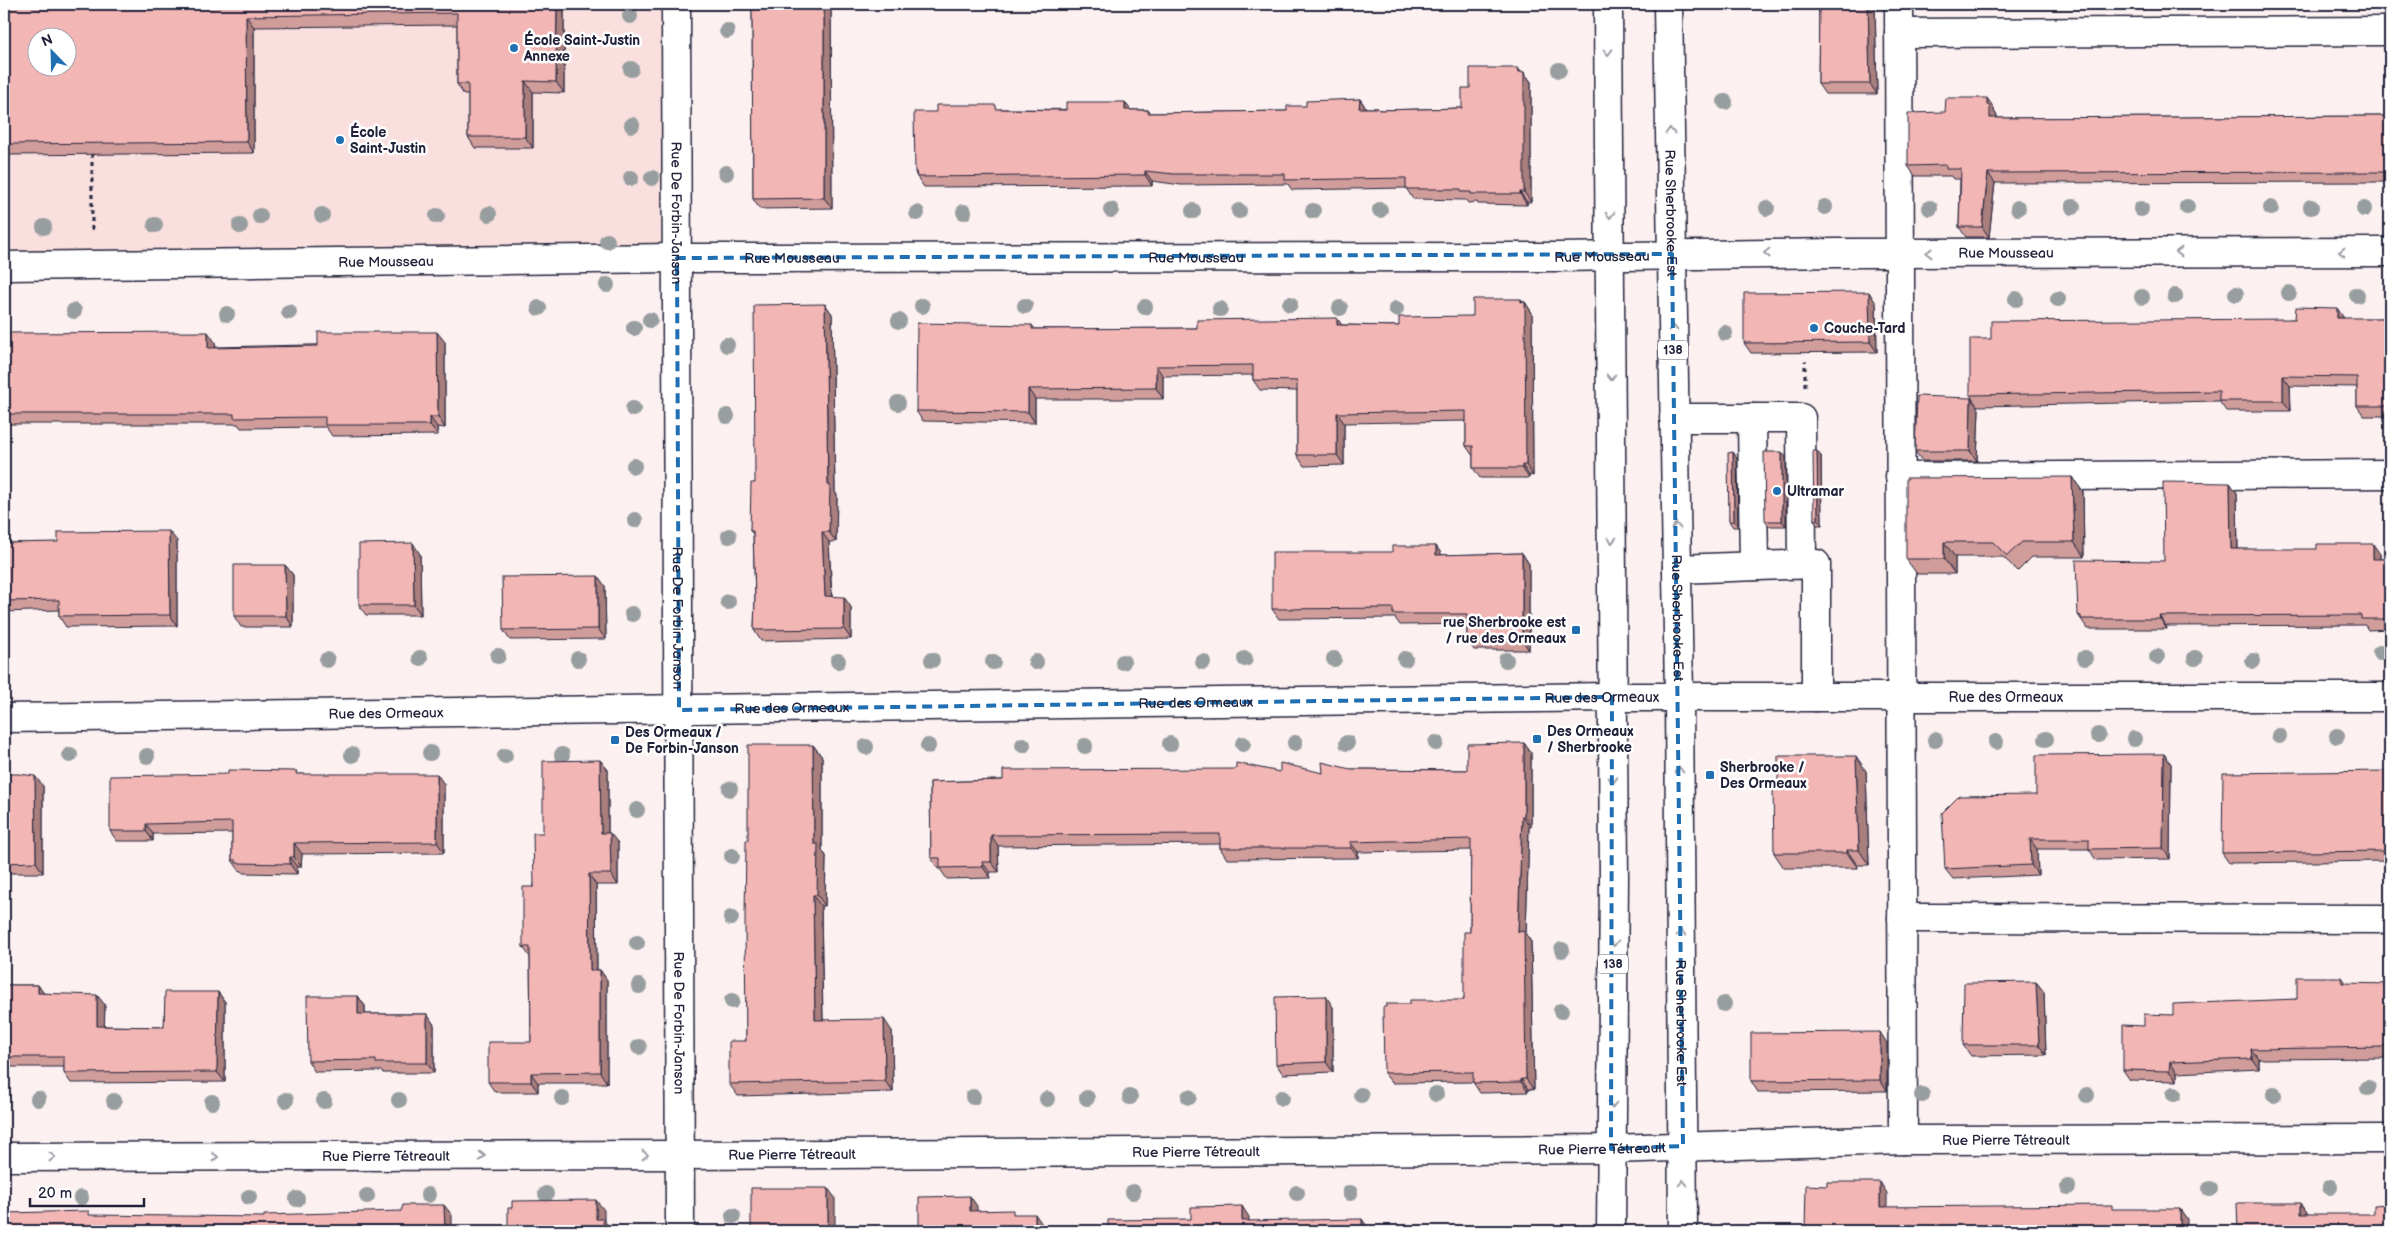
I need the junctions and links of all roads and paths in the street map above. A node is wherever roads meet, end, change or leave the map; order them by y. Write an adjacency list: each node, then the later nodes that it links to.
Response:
1 (676, 4): 12 (street, Rue De Forbin-Janson)
2 (1608, 4): 11 (street, 138, one-way to 11)
3 (1668, 4): 10 (street, Rue Sherbrooke Est / 138, one-way to 3)
4 (1899, 4): 6 (street)
5 (2390, 30): 6 (street)
6 (1899, 33): 8 (street)
7 (92, 154): 13 (path)
8 (1900, 252): 9 (street, Rue Mousseau, one-way to 8); 10 (street, Rue Mousseau, one-way to 10); 20 (street)
9 (2390, 252)
10 (1672, 254): 11 (street, Rue Mousseau); 17 (street, Rue Sherbrooke Est / 138, one-way to 10)
11 (1611, 257): 12 (street, Rue Mousseau); 25 (street, 138, one-way to 25)
12 (677, 258): 13 (street, Rue Mousseau); 29 (street, Rue De Forbin-Janson)
13 (92, 265): 14 (street, Rue Mousseau)
14 (4, 266)
15 (1805, 361): 16 (path)
16 (1805, 392)
17 (1674, 418): 18 (street); 23 (street, Rue Sherbrooke Est / 138, one-way to 17)
18 (1752, 418): 21 (street); 22 (street)
19 (2390, 474): 20 (street)
20 (1900, 477): 28 (street)
21 (1802, 564): 22 (street); 27 (street)
22 (1754, 566): 23 (street)
23 (1677, 569): 26 (street, Rue Sherbrooke Est / 138)
24 (2390, 696): 28 (street, Rue des Ormeaux)
25 (1612, 697): 26 (street, Rue des Ormeaux); 29 (street, Rue des Ormeaux); 36 (street, 138, one-way to 36)
26 (1679, 697): 27 (street, Rue des Ormeaux); 35 (street, Rue Sherbrooke Est / 138, one-way to 26)
27 (1816, 697): 28 (street, Rue des Ormeaux)
28 (1901, 697): 31 (street)
29 (679, 710): 30 (street, Rue des Ormeaux); 37 (street, Rue De Forbin-Janson)
30 (4, 718)
31 (1902, 918): 32 (street); 33 (street)
32 (2390, 919)
33 (1903, 1140): 34 (street, Rue Pierre Tétreault); 35 (street, Rue Pierre Tétreault)
34 (2390, 1140)
35 (1683, 1146): 36 (street, Rue Pierre Tétreault); 41 (street, Rue Sherbrooke Est / 138, one-way to 35)
36 (1611, 1149): 37 (street, Rue Pierre Tétreault); 40 (street, 138)
37 (680, 1155): 38 (street, Rue Pierre Tétreault, one-way to 37); 39 (street, Rue De Forbin-Janson)
38 (4, 1157)
39 (680, 1231)
40 (1611, 1231)
41 (1683, 1231)

